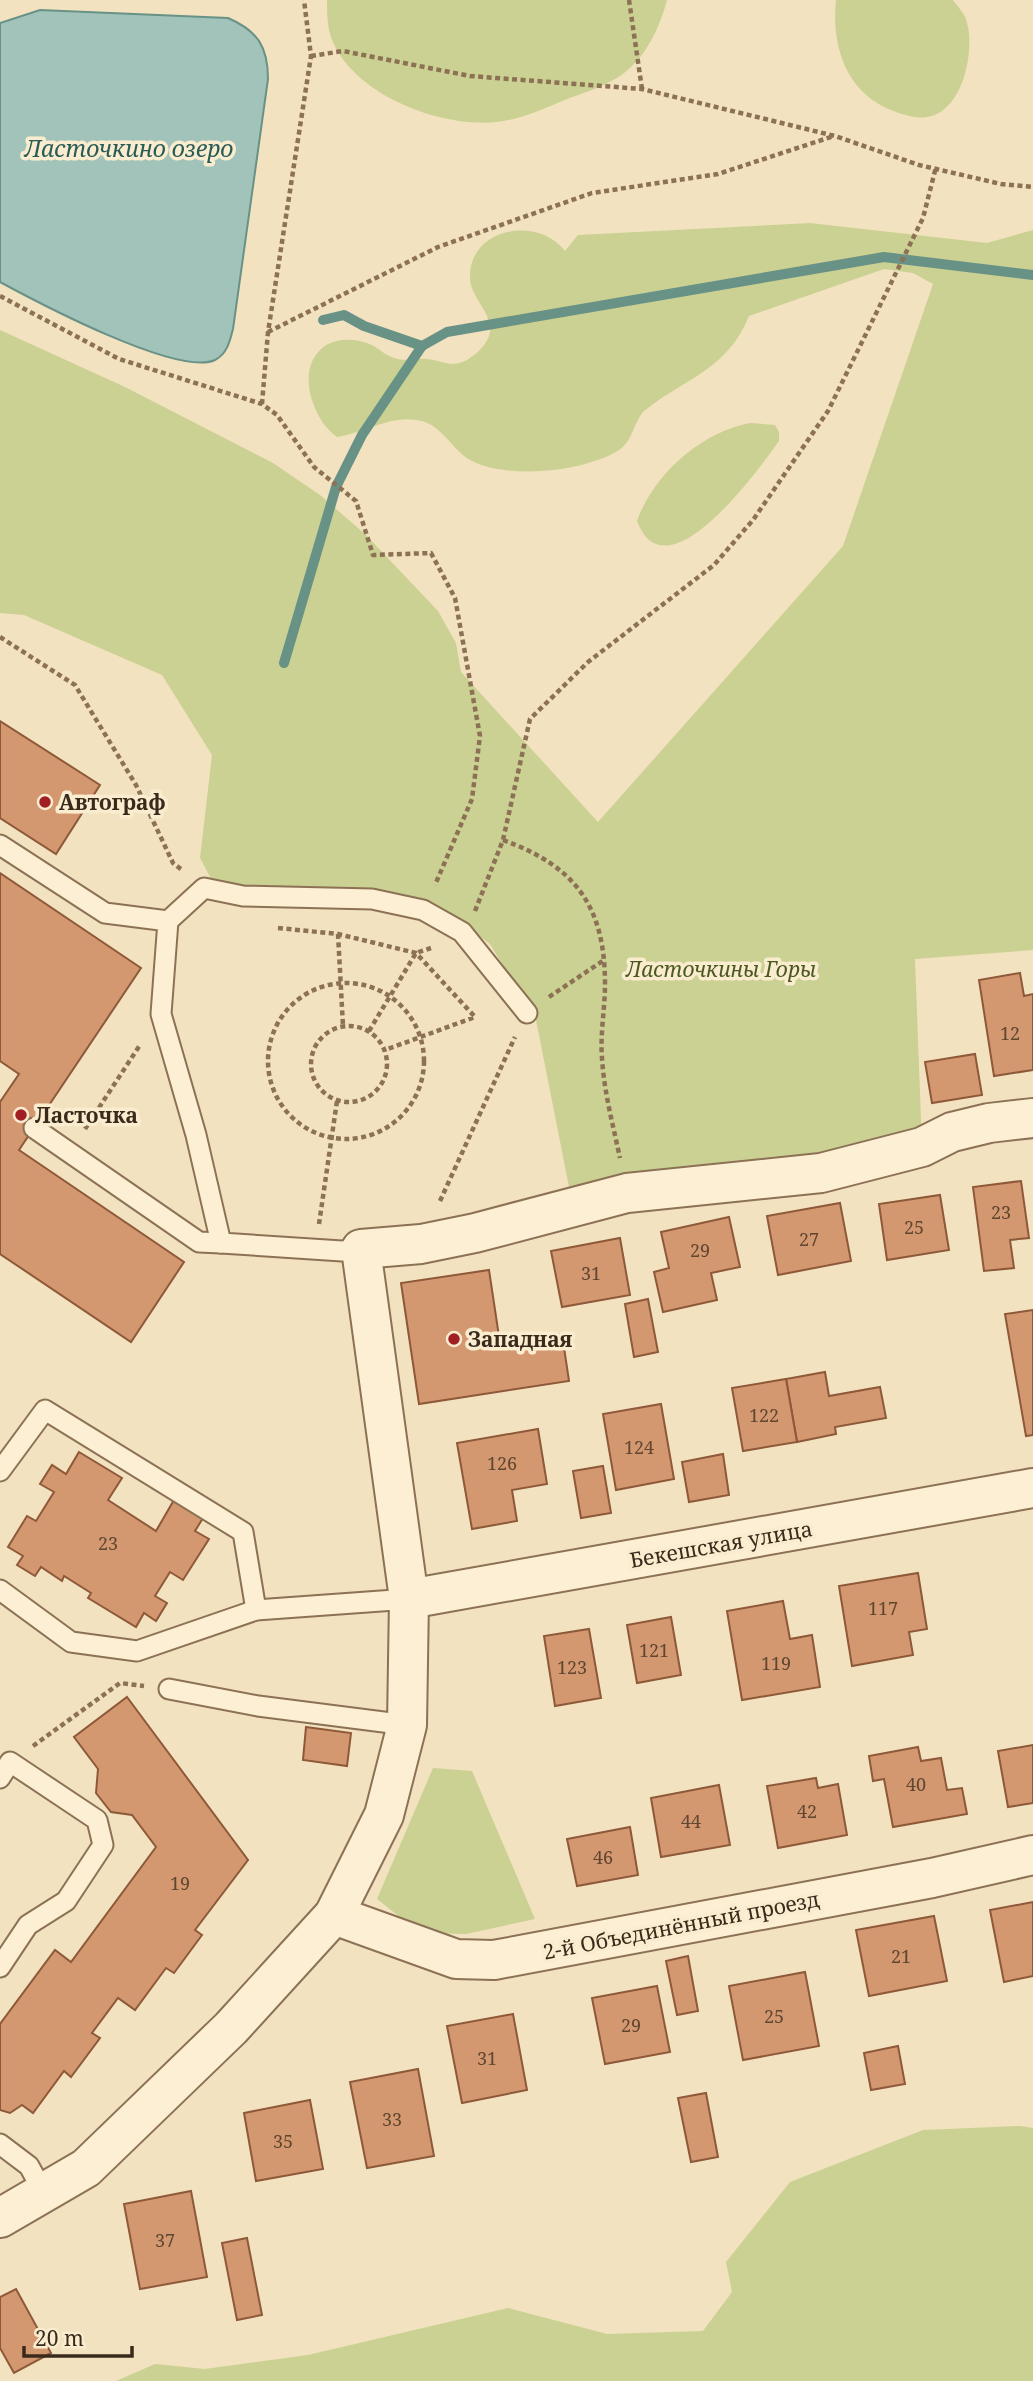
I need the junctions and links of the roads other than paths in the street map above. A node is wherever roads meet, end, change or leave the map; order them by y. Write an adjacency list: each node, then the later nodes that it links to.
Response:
1 (0, 845): 2 (lane)
2 (168, 920): 3 (lane); 6 (lane)
3 (527, 1013)
4 (1033, 1118): 7 (street)
5 (34, 1128): 6 (lane)
6 (221, 1243): 7 (lane)
7 (352, 1250): 11 (street)
8 (0, 1471): 12 (lane)
9 (1033, 1489): 11 (street, Бекешская улица)
10 (0, 1590): 12 (lane)
11 (409, 1600): 12 (lane); 14 (street)
12 (256, 1611)
13 (169, 1689): 14 (lane)
14 (407, 1725): 17 (street)
15 (5, 1770): 18 (lane)
16 (1033, 1855): 17 (street, 2-й Объединённый проезд)
17 (334, 1915): 20 (street)
18 (0, 1967)
19 (0, 2144): 20 (lane)
20 (45, 2194): 21 (street)
21 (0, 2218)

